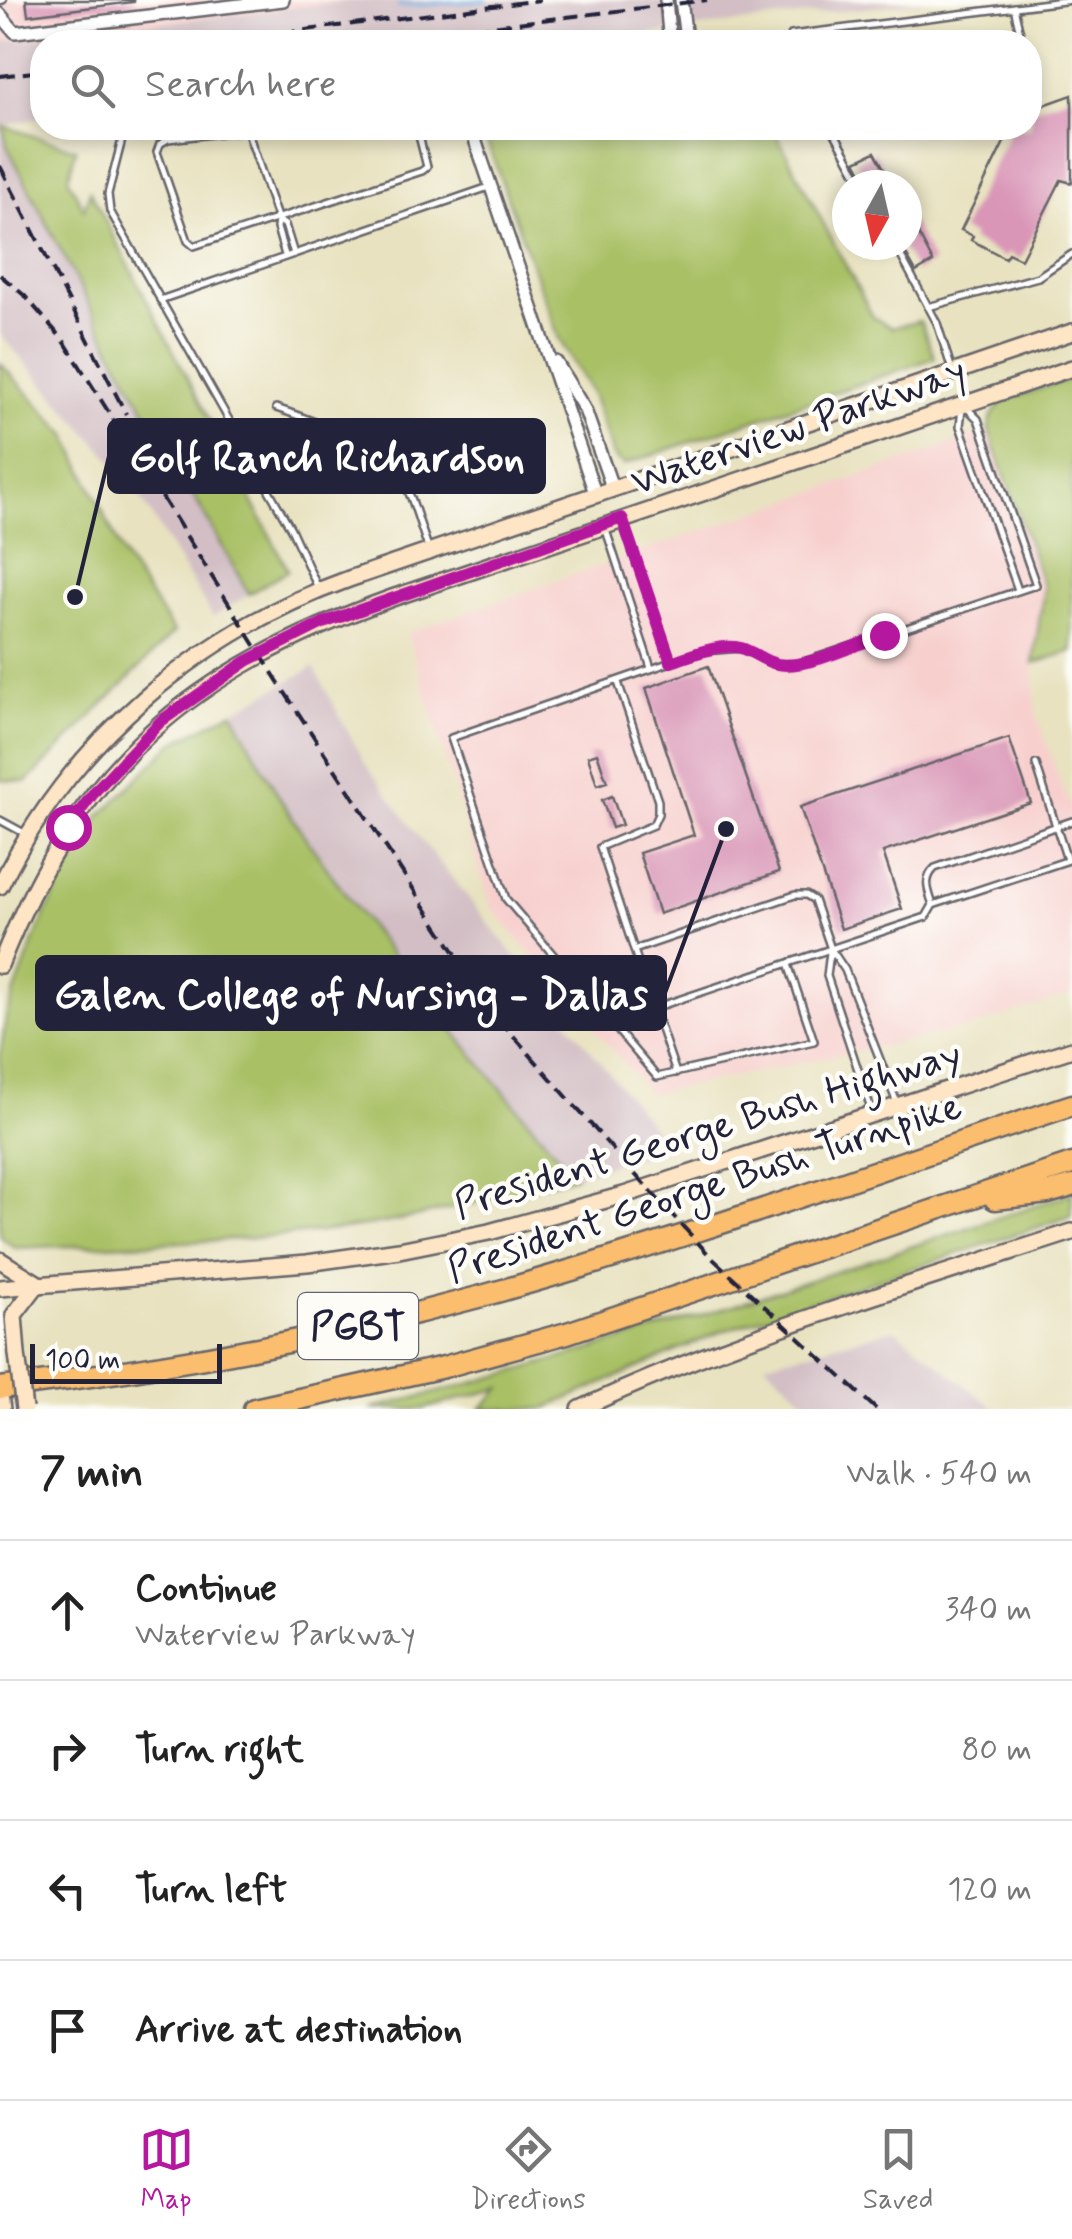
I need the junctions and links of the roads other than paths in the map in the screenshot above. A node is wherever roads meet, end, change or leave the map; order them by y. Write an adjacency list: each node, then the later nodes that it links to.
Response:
1 (283, 0): 8 (street)
2 (666, 0): 9 (street)
3 (681, 0): 10 (street)
4 (1072, 0): 5 (lane)
5 (1014, 8): 11 (lane); 12 (lane)
6 (0, 14): 7 (street)
7 (30, 30)
8 (31, 30)
9 (669, 30)
10 (685, 30)
11 (832, 30)
12 (1019, 30)
13 (122, 140): 26 (lane)
14 (166, 140): 21 (lane)
15 (251, 140): 21 (lane)
16 (421, 140): 21 (lane)
17 (475, 140): 20 (street)
18 (839, 140): 19 (lane)
19 (855, 170)
20 (492, 186): 22 (lane); 33 (street)
21 (278, 220): 22 (lane); 24 (lane)
22 (294, 254): 24 (lane)
23 (1072, 254): 27 (lane)
24 (286, 256): 26 (lane)
25 (903, 260): 27 (lane)
26 (160, 300): 37 (lane)
27 (928, 307): 30 (lane)
28 (1072, 332): 30 (main road, Waterview Parkway)
29 (1072, 368): 31 (main road, Waterview Parkway)
30 (953, 372): 31 (main road); 33 (main road, Waterview Parkway)
31 (963, 404): 34 (main road, Waterview Parkway); 38 (lane); 38 (lane)
32 (276, 408): 36 (lane)
33 (604, 493): 34 (main road); 35 (main road); 36 (main road, Waterview Parkway)
34 (622, 518): 35 (main road, Waterview Parkway); 39 (lane)
35 (604, 524): 40 (lane); 53 (main road, Waterview Parkway)
36 (430, 551): 37 (main road, Waterview Parkway)
37 (319, 590): 46 (main road, Waterview Parkway)
38 (1018, 590): 39 (lane)
39 (671, 662): 40 (lane)
40 (651, 668): 41 (lane)
41 (618, 681): 51 (lane); 56 (lane)
42 (1036, 764): 45 (lane)
43 (0, 820): 46 (lane)
44 (1072, 821): 45 (lane)
45 (1057, 826): 47 (lane); 49 (lane)
46 (27, 834): 48 (main road, Waterview Parkway)
47 (1070, 859): 49 (lane)
48 (0, 886)
49 (933, 905): 50 (lane)
50 (831, 949): 51 (lane); 52 (lane); 58 (lane); 59 (lane)
51 (634, 950): 54 (lane)
52 (788, 964): 54 (lane); 56 (lane)
53 (0, 965)
54 (654, 1008): 56 (lane)
55 (1072, 1049): 58 (main road, President George Bush Highway)
56 (676, 1073)
57 (1072, 1105): 67 (highway, President George Bush Turnpike / PGBT)
58 (898, 1106): 59 (main road, President George Bush Highway)
59 (872, 1114): 65 (main road, President George Bush Highway)
60 (1072, 1164): 62 (highway, PGBT)
61 (1072, 1186): 62 (highway)
62 (954, 1204): 70 (highway, PGBT)
63 (1072, 1232): 71 (main road)
64 (0, 1260): 65 (main road)
65 (39, 1285): 66 (main road, President George Bush Highway); 69 (main road, bridge)
66 (0, 1288)
67 (0, 1391): 68 (main road)
68 (2, 1409)
69 (24, 1409)
70 (254, 1409)
71 (580, 1409)

